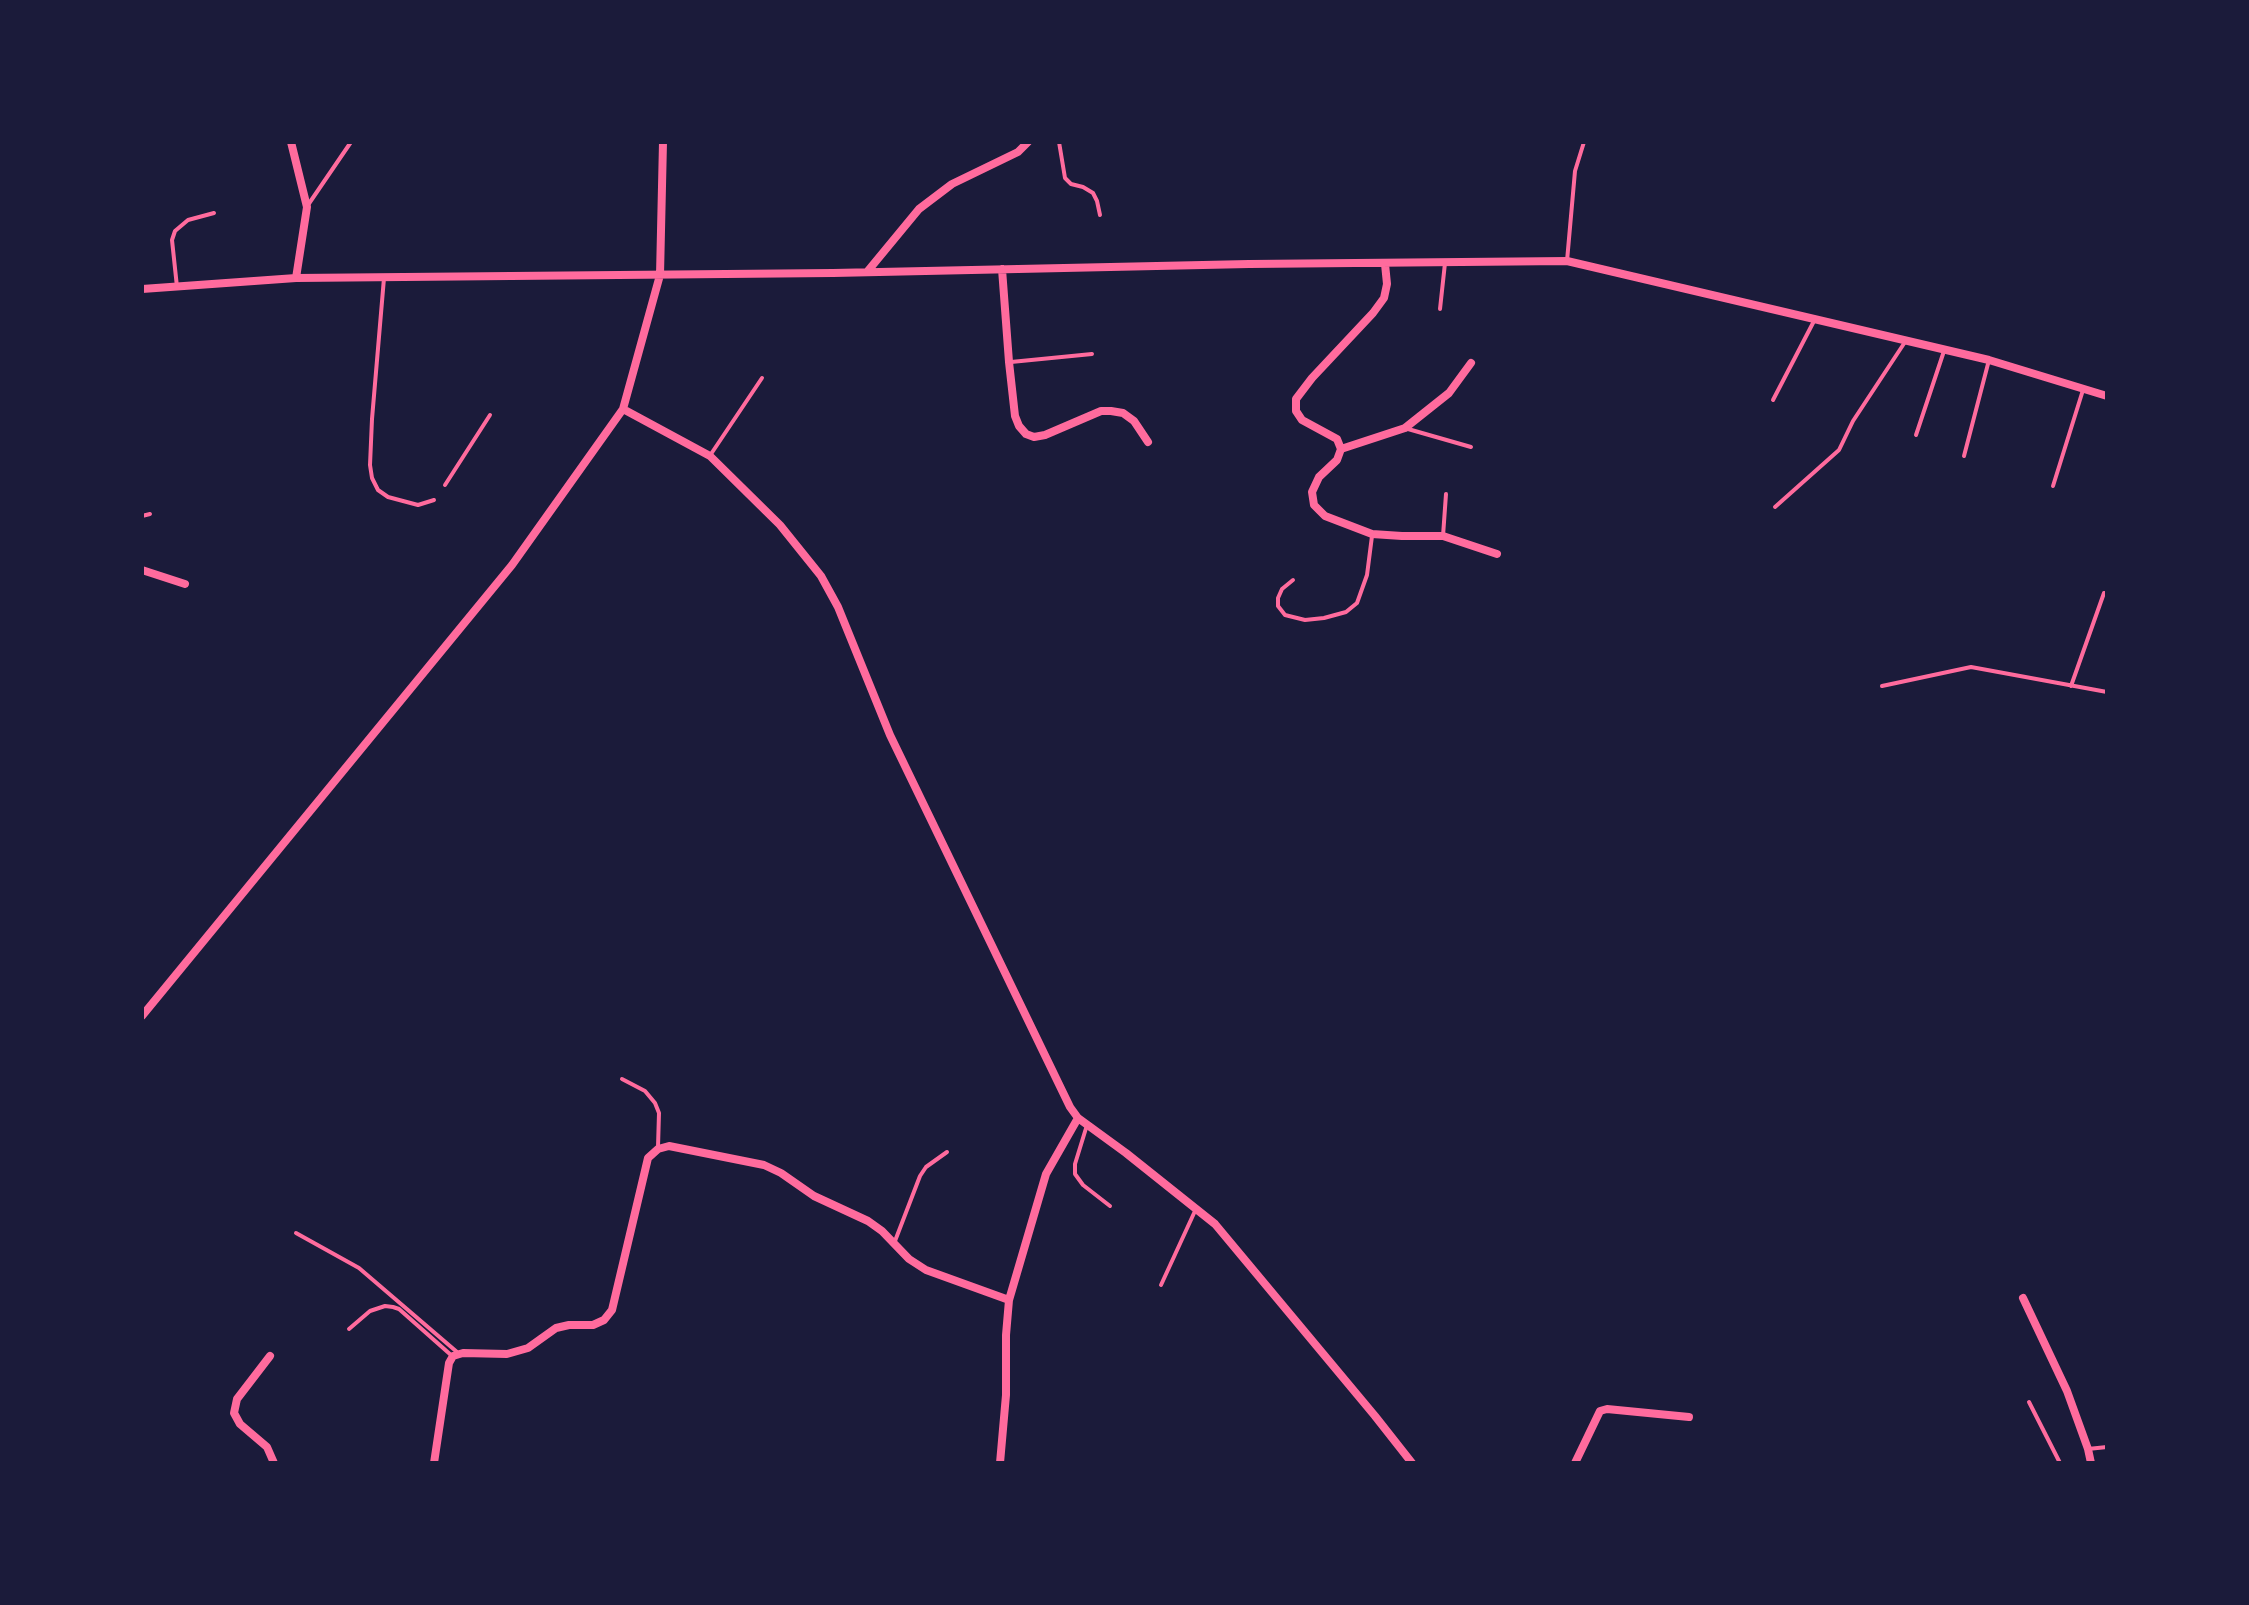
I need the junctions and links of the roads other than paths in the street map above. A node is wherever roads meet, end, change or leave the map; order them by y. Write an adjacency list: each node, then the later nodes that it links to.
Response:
1 (291, 142): 7 (street)
2 (351, 142): 7 (lane)
3 (663, 142): 15 (street)
4 (1028, 142): 14 (street)
5 (1059, 142): 9 (lane)
6 (1584, 142): 10 (lane)
7 (307, 207): 16 (street)
8 (214, 213): 18 (lane)
9 (1100, 215)
10 (1567, 261): 11 (street); 21 (street)
11 (1445, 263): 12 (street); 20 (lane)
12 (1385, 264): 13 (street); 38 (street)
13 (1002, 269): 14 (street); 26 (street)
14 (867, 272): 15 (street)
15 (660, 275): 17 (street); 32 (street)
16 (296, 278): 17 (street); 18 (street)
17 (384, 278): 44 (lane)
18 (177, 287): 19 (street)
19 (142, 289)
20 (1440, 309)
21 (1815, 319): 22 (street); 31 (lane)
22 (1907, 340): 23 (street); 45 (lane)
23 (1945, 349): 25 (street); 35 (lane)
24 (1092, 354): 26 (lane)
25 (1989, 360): 29 (street); 40 (lane)
26 (1009, 362): 36 (street)
27 (1471, 363): 34 (street)
28 (762, 378): 39 (lane)
29 (2083, 388): 30 (street); 42 (lane)
30 (2107, 396)
31 (1773, 400)
32 (623, 409): 39 (street); 58 (street)
33 (490, 415): 41 (lane)
34 (1405, 428): 37 (lane); 38 (street)
35 (1916, 435)
36 (1148, 442)
37 (1471, 447)
38 (1341, 449): 48 (street)
39 (710, 456): 60 (street)
40 (1964, 456)
41 (445, 485)
42 (2053, 486)
43 (1446, 494): 49 (lane)
44 (434, 500)
45 (1775, 507)
46 (150, 514): 47 (lane)
47 (142, 516)
48 (1372, 534): 49 (street); 52 (lane)
49 (1443, 536): 50 (street)
50 (1497, 554)
51 (142, 570): 53 (street)
52 (1293, 580)
53 (185, 584)
54 (2104, 593): 56 (lane)
55 (1882, 686): 56 (lane)
56 (2071, 686): 57 (lane)
57 (2107, 692)
58 (142, 1016)
59 (622, 1079): 62 (lane)
60 (1078, 1118): 61 (street); 70 (street)
61 (1087, 1125): 64 (lane); 65 (street)
62 (658, 1149): 67 (street); 72 (street)
63 (947, 1152): 67 (lane)
64 (1110, 1206)
65 (1196, 1209): 68 (lane); 81 (street)
66 (296, 1233): 72 (lane)
67 (894, 1243): 70 (street)
68 (1161, 1285)
69 (2023, 1298): 77 (street)
70 (1009, 1300): 80 (street)
71 (349, 1329): 72 (lane)
72 (456, 1355): 79 (street)
73 (270, 1356): 78 (street)
74 (2029, 1402): 83 (lane)
75 (1689, 1417): 82 (street)
76 (2107, 1447): 77 (lane)
77 (2088, 1449): 84 (street)
78 (274, 1463)
79 (434, 1463)
80 (1000, 1463)
81 (1412, 1463)
82 (1575, 1463)
83 (2060, 1463)
84 (2091, 1463)

